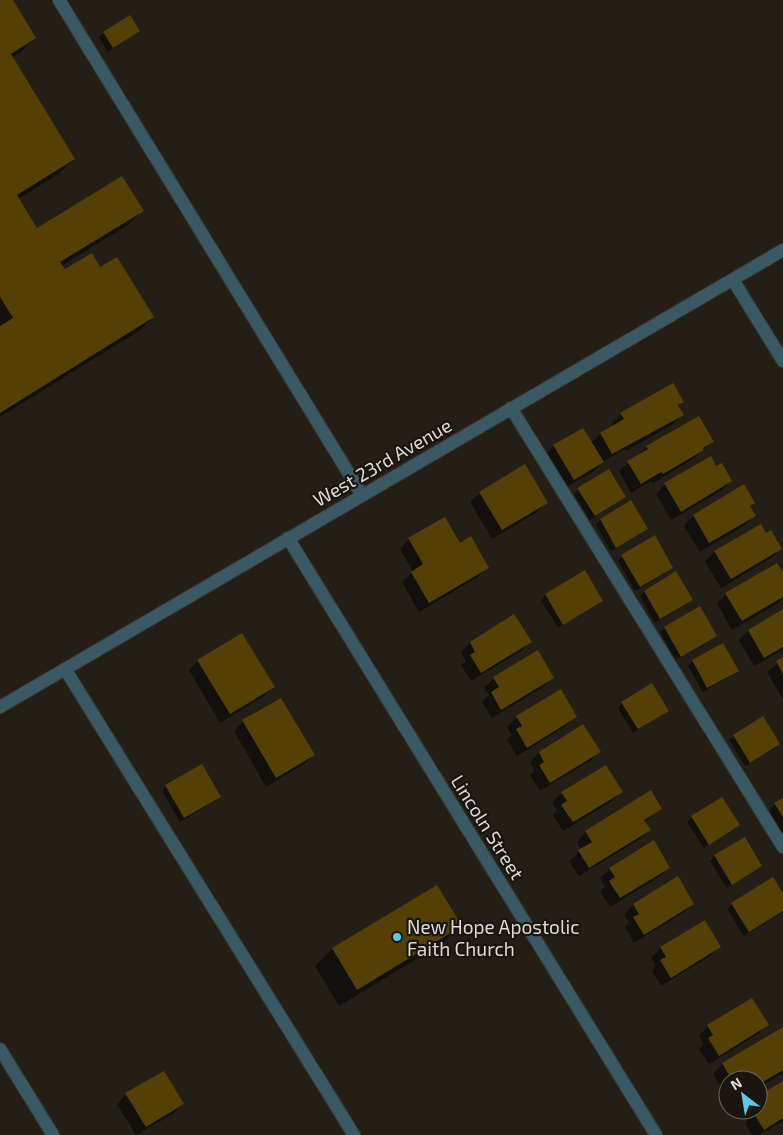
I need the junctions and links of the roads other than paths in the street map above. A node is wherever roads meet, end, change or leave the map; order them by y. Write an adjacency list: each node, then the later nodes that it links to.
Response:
1 (59, 0): 6 (street)
2 (783, 250): 3 (street, West 23rd Avenue)
3 (733, 280): 4 (street); 5 (street, West 23rd Avenue)
4 (783, 362)
5 (511, 408): 6 (street, West 23rd Avenue); 10 (street)
6 (362, 495): 7 (street, West 23rd Avenue)
7 (288, 538): 8 (street, West 23rd Avenue); 14 (street, Lincoln Street)
8 (65, 669): 9 (street, West 23rd Avenue); 13 (street)
9 (0, 707)
10 (783, 846)
11 (0, 1049): 12 (street)
12 (53, 1135)
13 (354, 1135)
14 (656, 1135)

